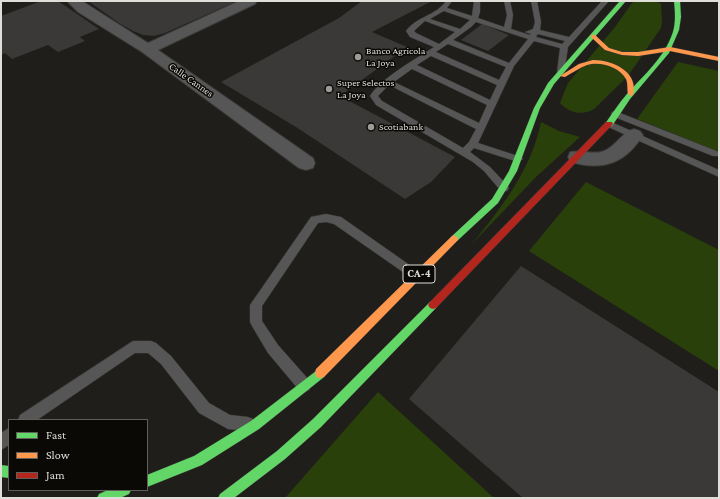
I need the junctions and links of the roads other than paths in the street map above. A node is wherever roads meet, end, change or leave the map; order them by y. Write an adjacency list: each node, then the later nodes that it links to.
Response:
1 (74, 1): 21 (street, Calle Cannes)
2 (250, 1): 21 (street)
3 (449, 1): 10 (lane)
4 (477, 1): 12 (lane)
5 (507, 1): 13 (lane)
6 (534, 1): 15 (lane)
7 (606, 1): 17 (lane)
8 (623, 1): 16 (main road, CA-4)
9 (677, 1): 22 (main road, CA-4)
10 (443, 9): 11 (lane); 12 (lane)
11 (425, 19): 14 (lane); 19 (lane)
12 (475, 20): 13 (lane); 14 (lane)
13 (507, 30): 15 (lane)
14 (461, 32): 18 (lane)
15 (534, 35): 17 (lane); 20 (lane); 26 (lane)
16 (593, 36): 22 (main road); 27 (main road, CA-4)
17 (570, 40): 20 (lane)
18 (448, 41): 19 (lane); 26 (lane)
19 (440, 47): 23 (lane)
20 (564, 47): 27 (lane)
21 (147, 49): 42 (street, Calle Cannes)
22 (670, 49): 24 (main road); 31 (main road, CA-4)
23 (431, 53): 25 (lane); 30 (lane)
24 (719, 59)
25 (412, 66): 28 (lane); 32 (lane)
26 (510, 66): 30 (lane)
27 (561, 72): 29 (main road, CA-4)
28 (388, 82): 35 (lane); 38 (lane)
29 (552, 82): 31 (main road); 41 (main road, CA-4)
30 (501, 84): 32 (lane)
31 (631, 94): 33 (main road, CA-4)
32 (491, 104): 35 (lane)
33 (616, 114): 34 (main road, CA-4); 39 (lane)
34 (609, 124): 36 (lane); 40 (main road, CA-4)
35 (480, 127): 37 (lane)
36 (634, 135): 40 (street); 43 (lane)
37 (473, 144): 38 (lane); 41 (lane)
38 (464, 152): 44 (lane)
39 (716, 154)
40 (577, 157): 54 (main road, CA-4)
41 (518, 159): 44 (main road, CA-4)
42 (306, 162)
43 (719, 174)
44 (504, 188): 45 (main road, CA-4)
45 (417, 276): 46 (main road, CA-4); 46 (lane)
46 (304, 386): 48 (main road, CA-4)
47 (26, 419): 48 (lane)
48 (255, 425): 49 (main road, CA-4)
49 (148, 481)
50 (104, 491): 52 (main road)
51 (122, 491): 52 (main road)
52 (114, 494): 53 (main road)
53 (103, 498)
54 (224, 498)

